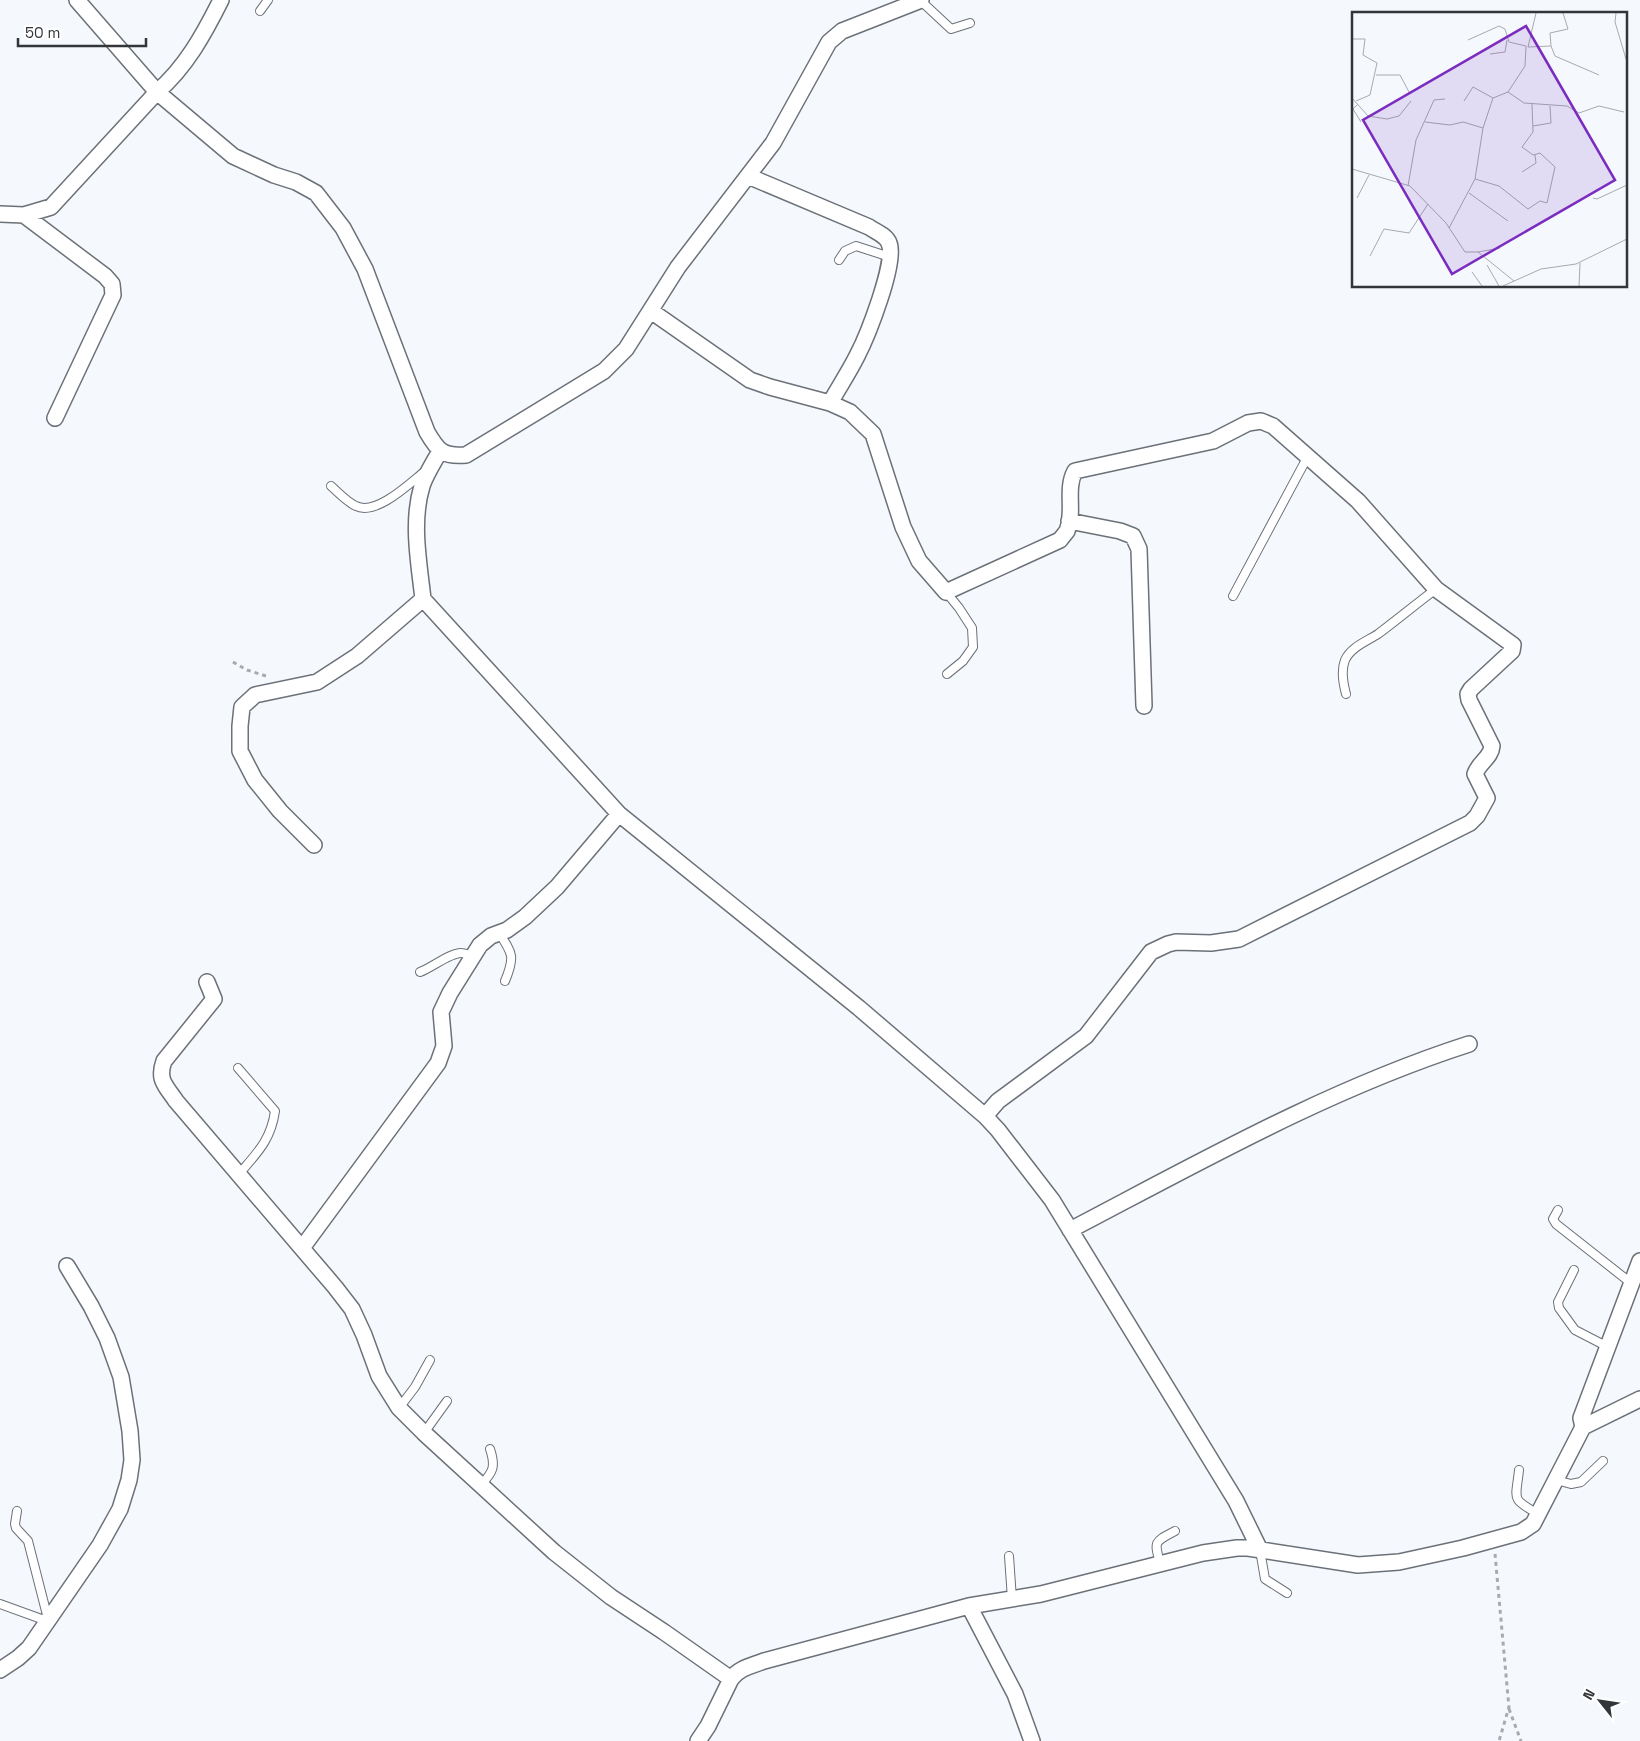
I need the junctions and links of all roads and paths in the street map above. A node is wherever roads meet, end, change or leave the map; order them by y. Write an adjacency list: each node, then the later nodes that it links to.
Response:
1 (77, 0): 7 (street)
2 (221, 0): 7 (street)
3 (268, 0): 5 (lane)
4 (921, 0): 6 (lane); 8 (street)
5 (260, 11)
6 (970, 23)
7 (157, 92): 10 (street); 16 (street)
8 (748, 176): 11 (street); 13 (street)
9 (0, 214): 10 (street)
10 (24, 215): 15 (street)
11 (890, 257): 12 (lane); 14 (street)
12 (838, 260)
13 (651, 310): 14 (street); 16 (street)
14 (830, 402): 22 (street)
15 (55, 418)
16 (440, 451): 18 (street)
17 (1308, 456): 20 (street); 21 (street); 23 (lane)
18 (431, 466): 19 (lane); 24 (street)
19 (331, 486)
20 (1069, 521): 22 (street); 27 (street)
21 (1436, 589): 26 (lane); 37 (street)
22 (946, 592): 25 (lane)
23 (1233, 596)
24 (423, 600): 28 (street); 29 (street)
25 (947, 674)
26 (1346, 694)
27 (1144, 706)
28 (619, 814): 30 (street); 37 (street)
29 (314, 845)
30 (499, 933): 31 (street); 33 (lane)
31 (473, 956): 32 (lane); 41 (street)
32 (420, 972)
33 (505, 981)
34 (207, 982): 38 (street)
35 (1470, 1044): 40 (street)
36 (238, 1068): 38 (lane)
37 (985, 1116): 40 (street)
38 (239, 1174): 41 (street)
39 (1558, 1210): 45 (lane)
40 (1070, 1230): 62 (street)
41 (302, 1248): 50 (street)
42 (1640, 1261): 45 (street)
43 (67, 1266): 69 (street)
44 (1574, 1270): 46 (lane)
45 (1631, 1284): 46 (street)
46 (1608, 1347): 51 (street)
47 (430, 1360): 50 (lane)
48 (447, 1400): 52 (lane)
49 (1640, 1400): 51 (street)
50 (399, 1408): 52 (street)
51 (1582, 1427): 56 (street)
52 (424, 1433): 57 (street)
53 (490, 1449): 57 (lane)
54 (1602, 1461): 56 (lane)
55 (1519, 1470): 59 (lane)
56 (1556, 1480): 59 (street)
57 (481, 1485): 71 (street)
58 (17, 1511): 69 (lane)
59 (1538, 1514): 61 (street)
60 (1174, 1531): 64 (lane)
61 (1494, 1539): 62 (street); 72 (path)
62 (1260, 1550): 64 (street); 65 (lane)
63 (1009, 1556): 66 (lane)
64 (1160, 1564): 66 (street)
65 (1286, 1593)
66 (1012, 1599): 68 (street)
67 (0, 1604): 69 (lane)
68 (969, 1606): 71 (street); 74 (street)
69 (48, 1620): 70 (street)
70 (0, 1670)
71 (731, 1679): 73 (street)
72 (1509, 1707): 75 (path); 76 (path)
73 (702, 1739)
74 (1032, 1741)
75 (1499, 1741)
76 (1521, 1741)

